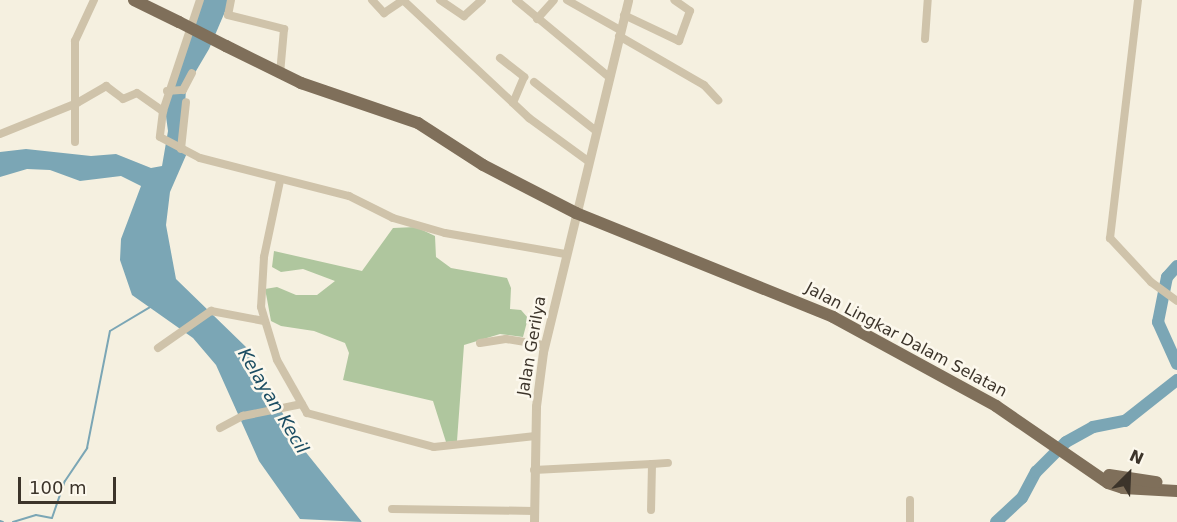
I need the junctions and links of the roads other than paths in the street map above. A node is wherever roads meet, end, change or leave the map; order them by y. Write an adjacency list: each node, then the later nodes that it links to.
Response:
1 (94, 0): 28 (street)
2 (134, 0): 22 (main road, Jalan Lingkar Dalam Selatan, bridge)
3 (200, 0): 25 (street)
4 (231, 0): 22 (street)
5 (372, 0): 6 (street)
6 (403, 0): 29 (street)
7 (440, 0): 8 (street)
8 (482, 0)
9 (516, 0): 17 (street)
10 (554, 0): 17 (street)
11 (567, 0): 18 (street)
12 (628, 0): 16 (street, Jalan Gerilya)
13 (674, 0): 16 (street)
14 (928, 0): 19 (street)
15 (1138, 0): 39 (street)
16 (624, 15): 18 (street, Jalan Gerilya)
17 (537, 19): 23 (street)
18 (620, 33): 23 (street, Jalan Gerilya); 26 (street)
19 (925, 39)
20 (500, 58): 29 (street)
21 (192, 73): 25 (street)
22 (280, 74): 37 (main road, Jalan Lingkar Dalam Selatan)
23 (609, 77): 31 (street, Jalan Gerilya)
24 (534, 82): 31 (street)
25 (168, 90): 30 (street)
26 (718, 100)
27 (186, 102): 34 (street)
28 (77, 103): 30 (street); 32 (street); 33 (street)
29 (513, 103): 35 (street)
30 (162, 111): 34 (street)
31 (596, 131): 35 (street, Jalan Gerilya)
32 (0, 134)
33 (75, 142)
34 (181, 149): 36 (street)
35 (588, 160): 37 (street, Jalan Gerilya)
36 (280, 181): 38 (street); 40 (street)
37 (576, 213): 38 (street, Jalan Gerilya); 47 (main road, Jalan Lingkar Dalam Selatan)
38 (565, 254): 42 (street, Jalan Gerilya)
39 (1177, 300)
40 (264, 321): 43 (street); 44 (street)
41 (480, 343): 42 (street)
42 (544, 345): 46 (street, Jalan Gerilya)
43 (158, 348)
44 (302, 404): 45 (street); 46 (street)
45 (220, 428)
46 (536, 436): 50 (street, Jalan Gerilya)
47 (1067, 454): 51 (main road, Jalan Lingkar Dalam Selatan); 52 (main road, Jalan Lingkar Dalam Selatan)
48 (668, 463): 49 (street)
49 (652, 464): 50 (street); 55 (street)
50 (534, 470): 56 (street, Jalan Gerilya)
51 (1177, 484)
52 (1177, 491)
53 (910, 500): 58 (street)
54 (392, 509): 56 (street)
55 (651, 510)
56 (534, 511): 57 (street, Jalan Gerilya)
57 (534, 522)
58 (910, 522)

